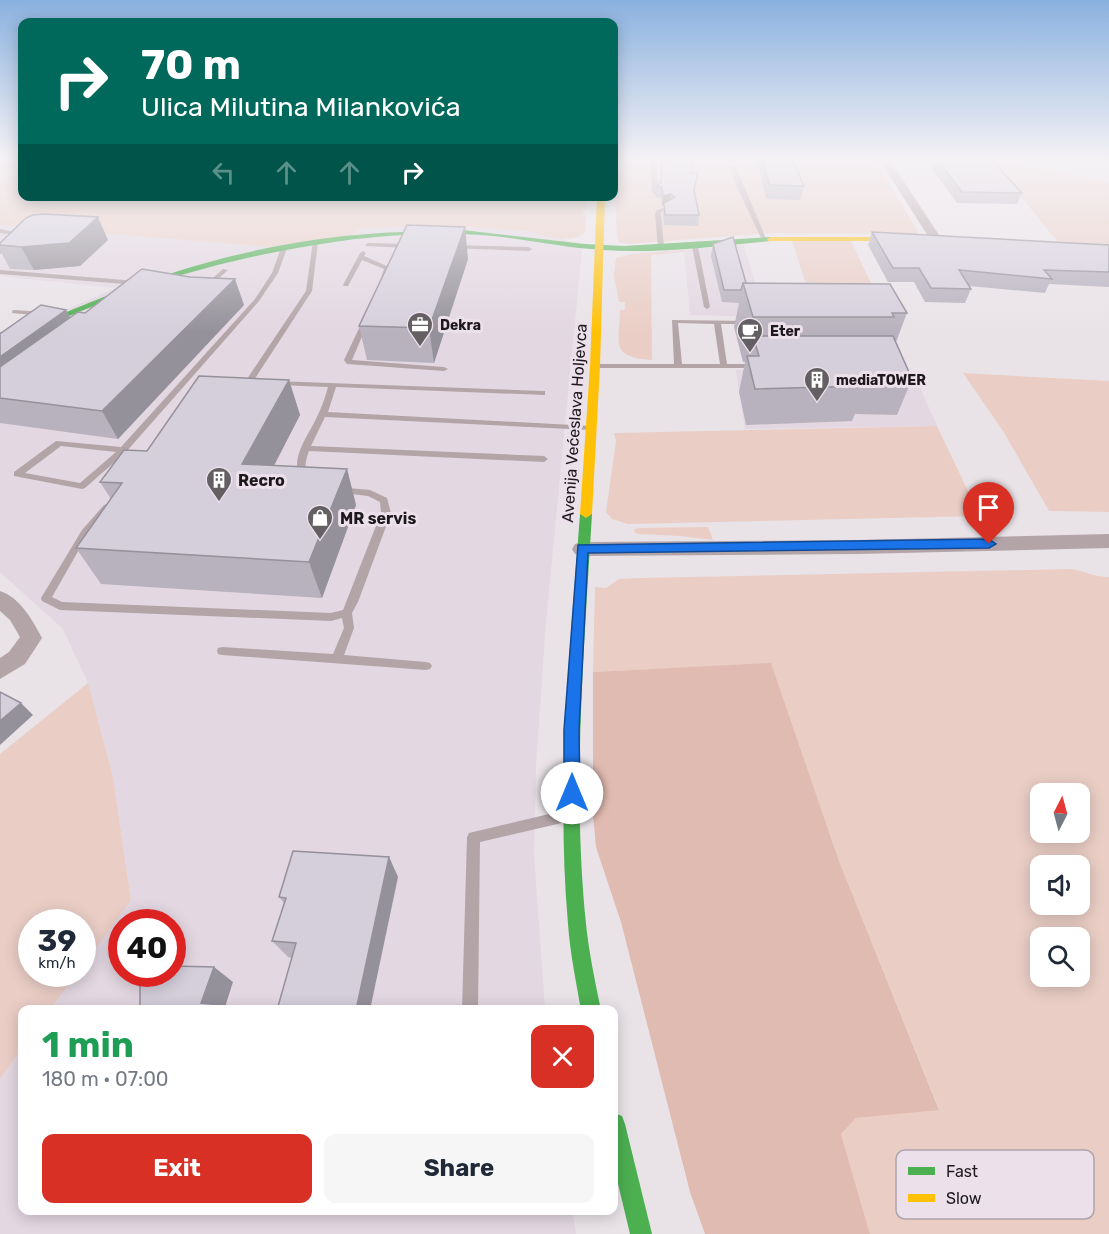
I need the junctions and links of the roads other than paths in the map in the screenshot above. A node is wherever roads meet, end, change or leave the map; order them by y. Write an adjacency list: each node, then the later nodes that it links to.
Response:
1 (601, 217): 14 (street, Avenija Većeslava Holjevca)
2 (657, 217): 15 (lane)
3 (754, 217): 6 (lane)
4 (925, 217): 8 (street)
5 (0, 231): 17 (lane)
6 (765, 240): 8 (street); 11 (street)
7 (370, 241): 9 (street); 10 (lane); 14 (street); 18 (lane)
8 (942, 241)
9 (315, 243): 13 (street); 37 (lane)
10 (414, 246)
11 (694, 246): 15 (street); 27 (lane)
12 (448, 247): 16 (lane)
13 (284, 248): 21 (street); 26 (lane)
14 (600, 248): 15 (street); 32 (street, Avenija Većeslava Holjevca)
15 (661, 248)
16 (529, 249)
17 (0, 252)
18 (361, 257): 22 (lane); 23 (lane)
19 (225, 270): 24 (lane)
20 (0, 272): 21 (lane)
21 (142, 283): 31 (street)
22 (346, 285)
23 (380, 289)
24 (201, 295)
25 (246, 300): 26 (lane)
26 (257, 300): 42 (lane)
27 (707, 307)
28 (371, 309): 36 (lane)
29 (717, 322): 30 (lane); 33 (lane); 34 (lane)
30 (763, 322)
31 (0, 346)
32 (595, 366): 33 (lane); 40 (street, Avenija Većeslava Holjevca)
33 (678, 366): 34 (lane)
34 (724, 366): 35 (lane)
35 (770, 366)
36 (444, 369)
37 (333, 385): 38 (lane); 39 (lane)
38 (542, 393)
39 (323, 414): 40 (lane); 41 (lane)
40 (591, 428): 48 (street, Avenija Većeslava Holjevca)
41 (306, 448): 43 (lane); 44 (lane)
42 (123, 450): 42 (lane)
43 (544, 459)
44 (312, 486)
45 (332, 490): 50 (lane)
46 (114, 500): 50 (lane)
47 (1109, 541): 48 (street)
48 (582, 549): 55 (street, Avenija Većeslava Holjevca)
49 (0, 599): 54 (street)
50 (347, 613): 52 (lane)
51 (222, 651): 52 (lane)
52 (337, 659): 53 (lane)
53 (426, 666)
54 (0, 670)
55 (572, 814): 56 (lane); 57 (street, Avenija Većeslava Holjevca)
56 (470, 1005)
57 (590, 1005)
58 (618, 1140): 59 (street)
59 (641, 1234)

